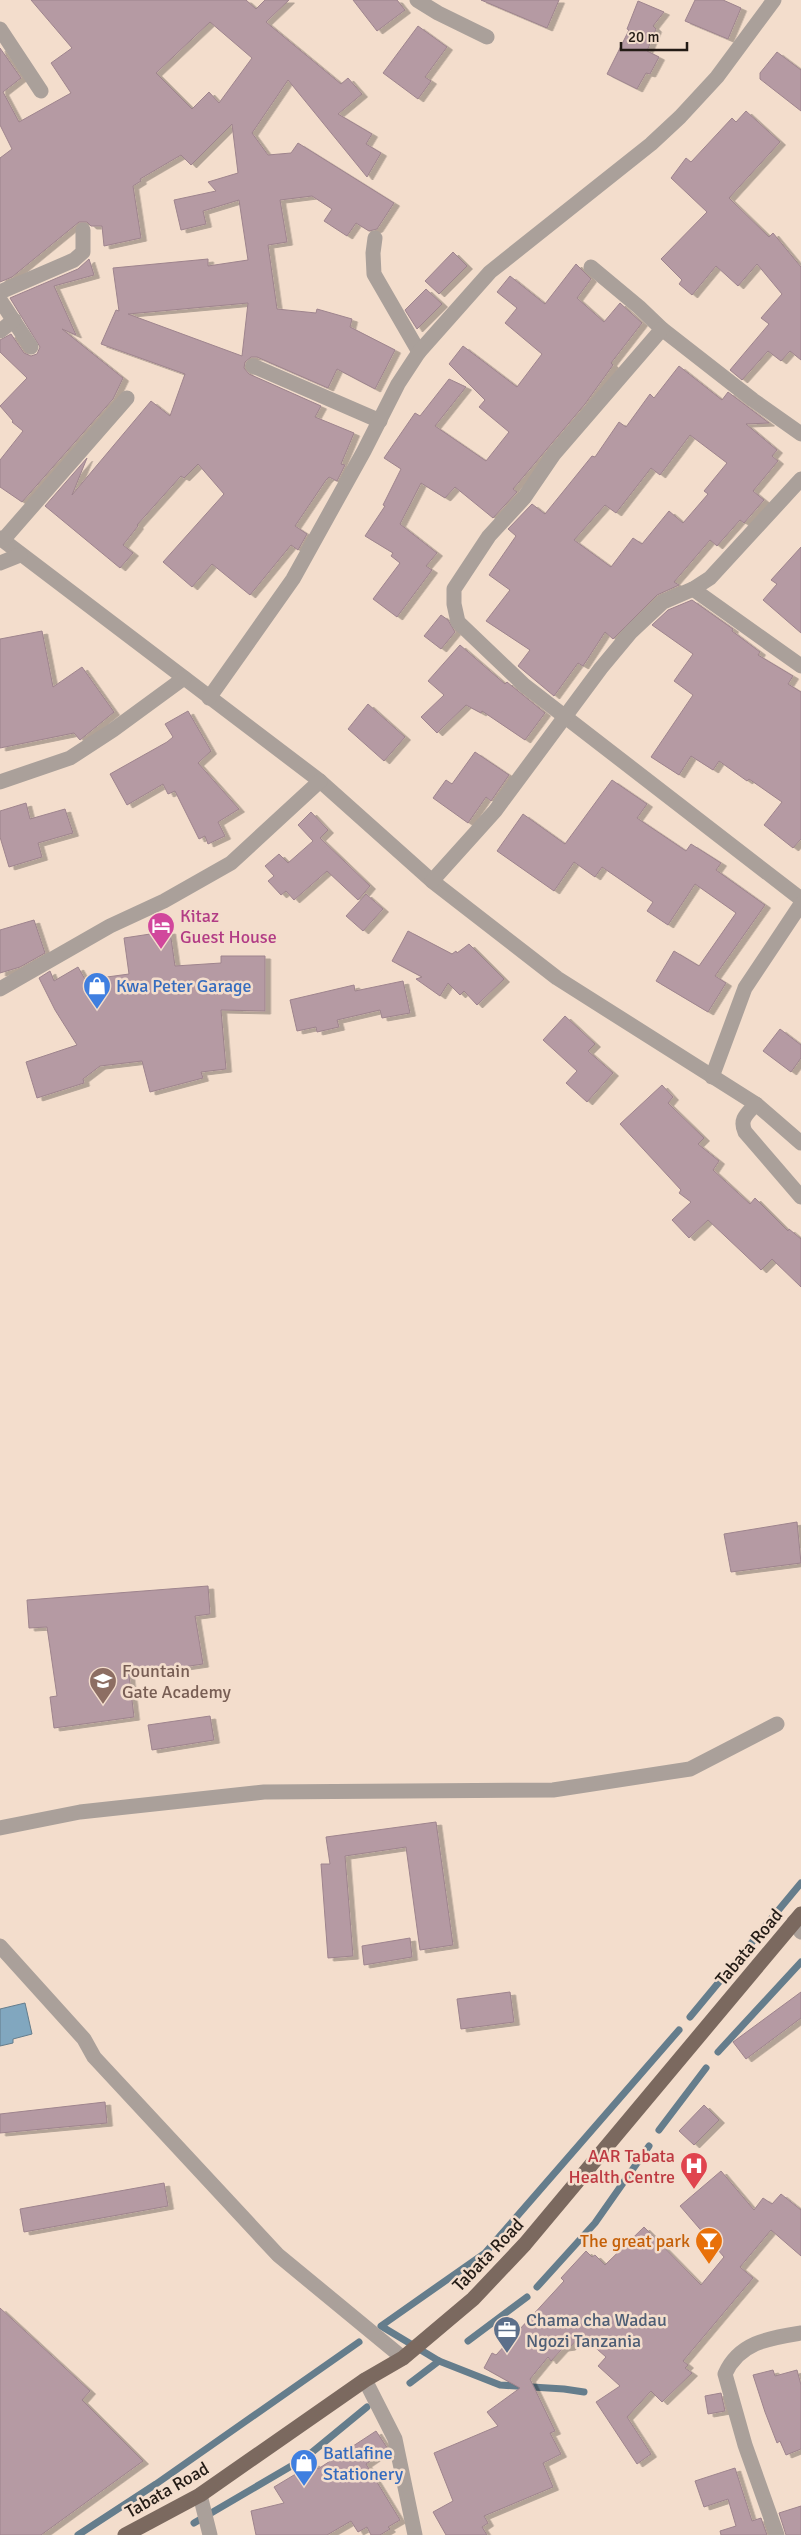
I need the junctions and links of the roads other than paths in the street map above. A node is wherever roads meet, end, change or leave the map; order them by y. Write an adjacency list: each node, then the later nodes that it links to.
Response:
1 (417, 0): 4 (street)
2 (774, 0): 15 (street)
3 (0, 29): 5 (street)
4 (486, 37)
5 (42, 91)
6 (84, 230): 9 (street)
7 (375, 238): 15 (street)
8 (590, 267): 12 (street)
9 (0, 292)
10 (0, 300): 11 (street)
11 (14, 320): 13 (street); 14 (street)
12 (662, 329): 19 (street); 28 (street)
13 (0, 330)
14 (31, 347)
15 (419, 352): 18 (street)
16 (253, 366): 18 (street)
17 (127, 398): 21 (street)
18 (380, 421): 27 (street)
19 (801, 434)
20 (801, 479): 24 (street)
21 (1, 539): 22 (street)
22 (20, 555): 23 (street); 26 (street)
23 (0, 563)
24 (693, 589): 25 (street); 28 (street)
25 (801, 666)
26 (184, 678): 27 (street); 30 (street)
27 (209, 698): 29 (street)
28 (564, 718): 31 (street); 32 (street)
29 (320, 781): 31 (street); 34 (street)
30 (0, 782)
31 (432, 881): 35 (street)
32 (801, 899)
33 (801, 904): 35 (street)
34 (0, 989)
35 (712, 1076): 36 (street)
36 (756, 1104): 37 (street); 38 (street)
37 (801, 1144)
38 (801, 1197)
39 (777, 1724): 40 (street)
40 (0, 1828)
41 (799, 1923): 44 (main road, Tabata Road)
42 (0, 1946): 44 (street)
43 (801, 2332): 50 (street)
44 (403, 2358): 45 (main road, Tabata Road)
45 (365, 2380): 46 (main road, Tabata Road); 49 (street)
46 (200, 2495): 47 (main road, Tabata Road); 48 (street)
47 (125, 2535)
48 (210, 2535)
49 (415, 2535)
50 (777, 2535)

